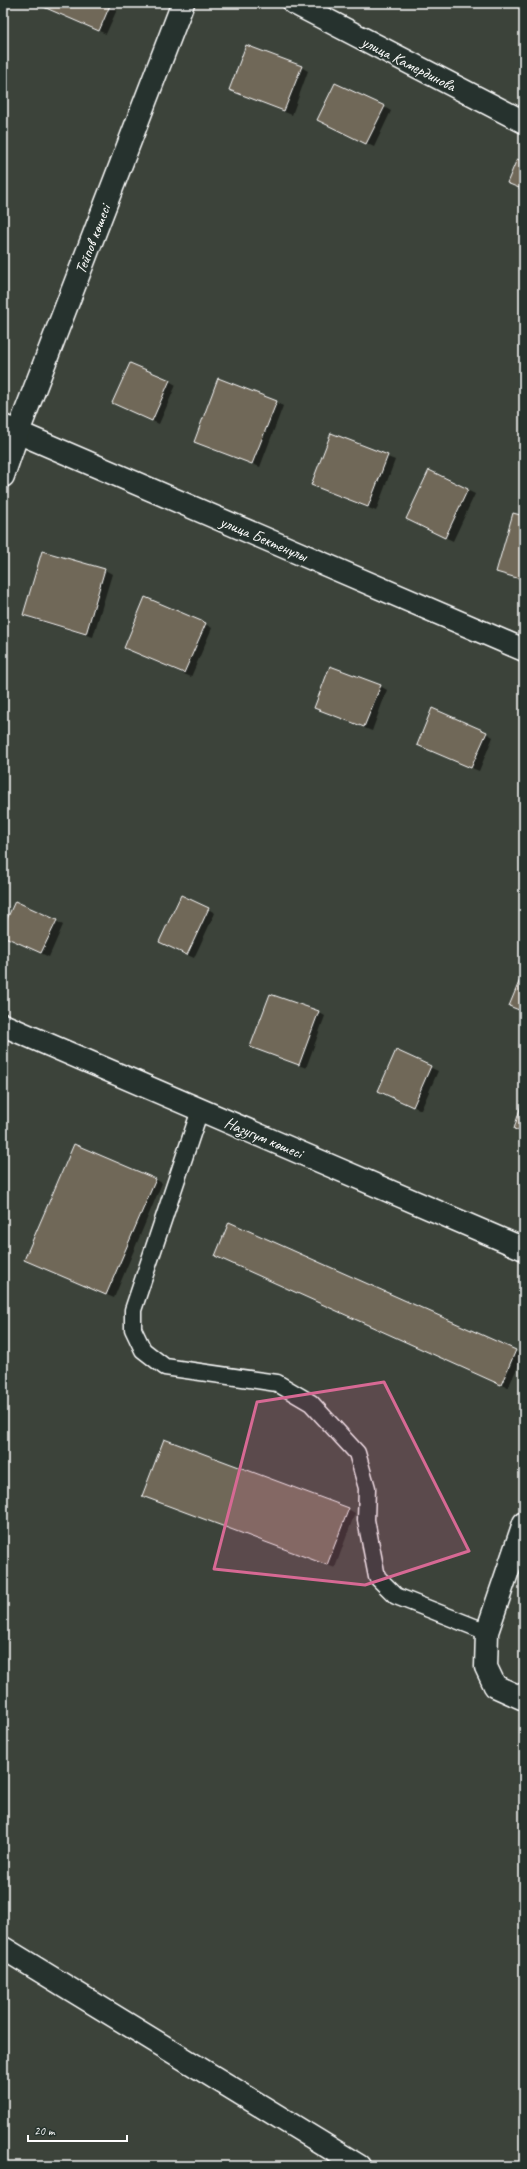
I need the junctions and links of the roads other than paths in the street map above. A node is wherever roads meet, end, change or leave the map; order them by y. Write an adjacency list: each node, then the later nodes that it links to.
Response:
1 (183, 3): 4 (street, Тейпов көшесі)
2 (294, 3): 3 (street, улица Камердинова)
3 (524, 122)
4 (10, 429): 5 (street, Тейпов көшесі); 6 (street, улица Бектенулы)
5 (3, 476)
6 (524, 650)
7 (3, 1025): 8 (street, Назугум көшесі)
8 (200, 1110): 9 (street, Назугум көшесі); 11 (lane)
9 (524, 1249)
10 (524, 1524): 11 (street)
11 (487, 1632): 12 (street)
12 (524, 1699)
13 (3, 1948): 14 (street)
14 (359, 2166)

